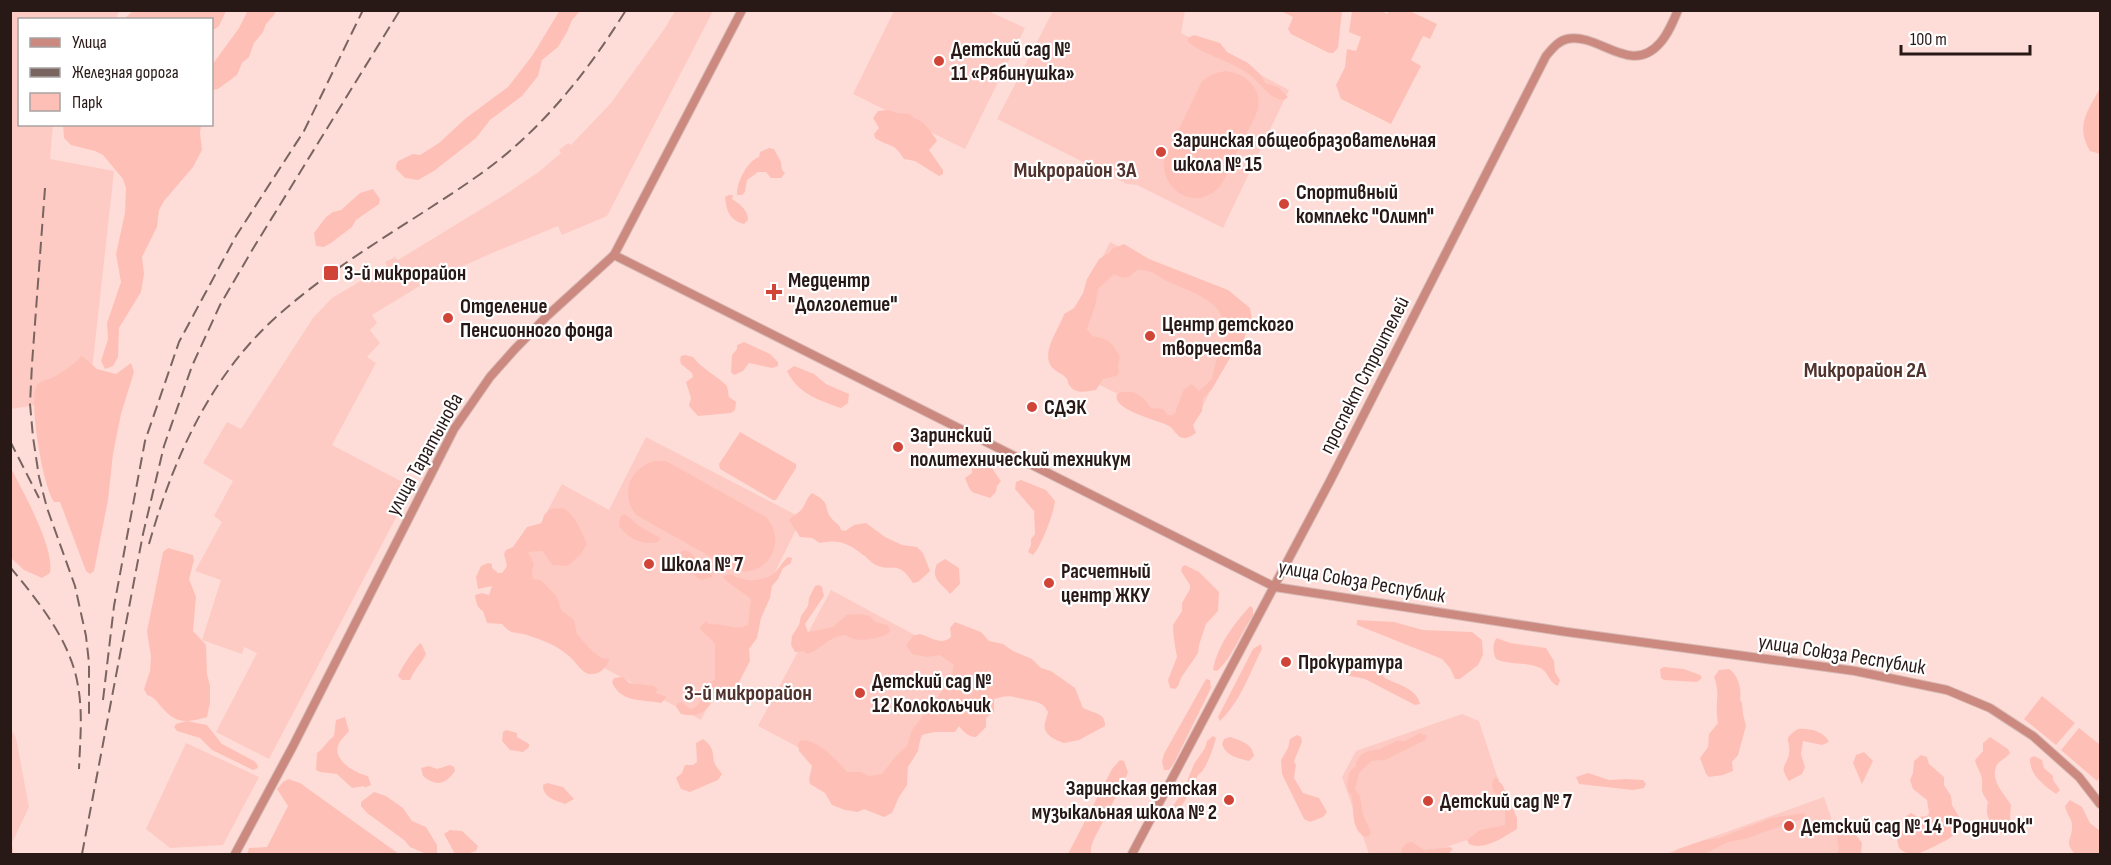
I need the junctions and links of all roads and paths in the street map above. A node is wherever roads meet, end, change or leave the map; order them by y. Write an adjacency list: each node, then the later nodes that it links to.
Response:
1 (742, 10): 3 (street, улица Таратынова)
2 (1678, 10): 4 (street, проспект Строителей)
3 (614, 255): 4 (street, улица Союза Республик); 6 (street, улица Таратынова)
4 (1275, 587): 5 (street, улица Союза Республик); 7 (street, проспект Строителей)
5 (2100, 804)
6 (235, 855)
7 (1132, 855)

